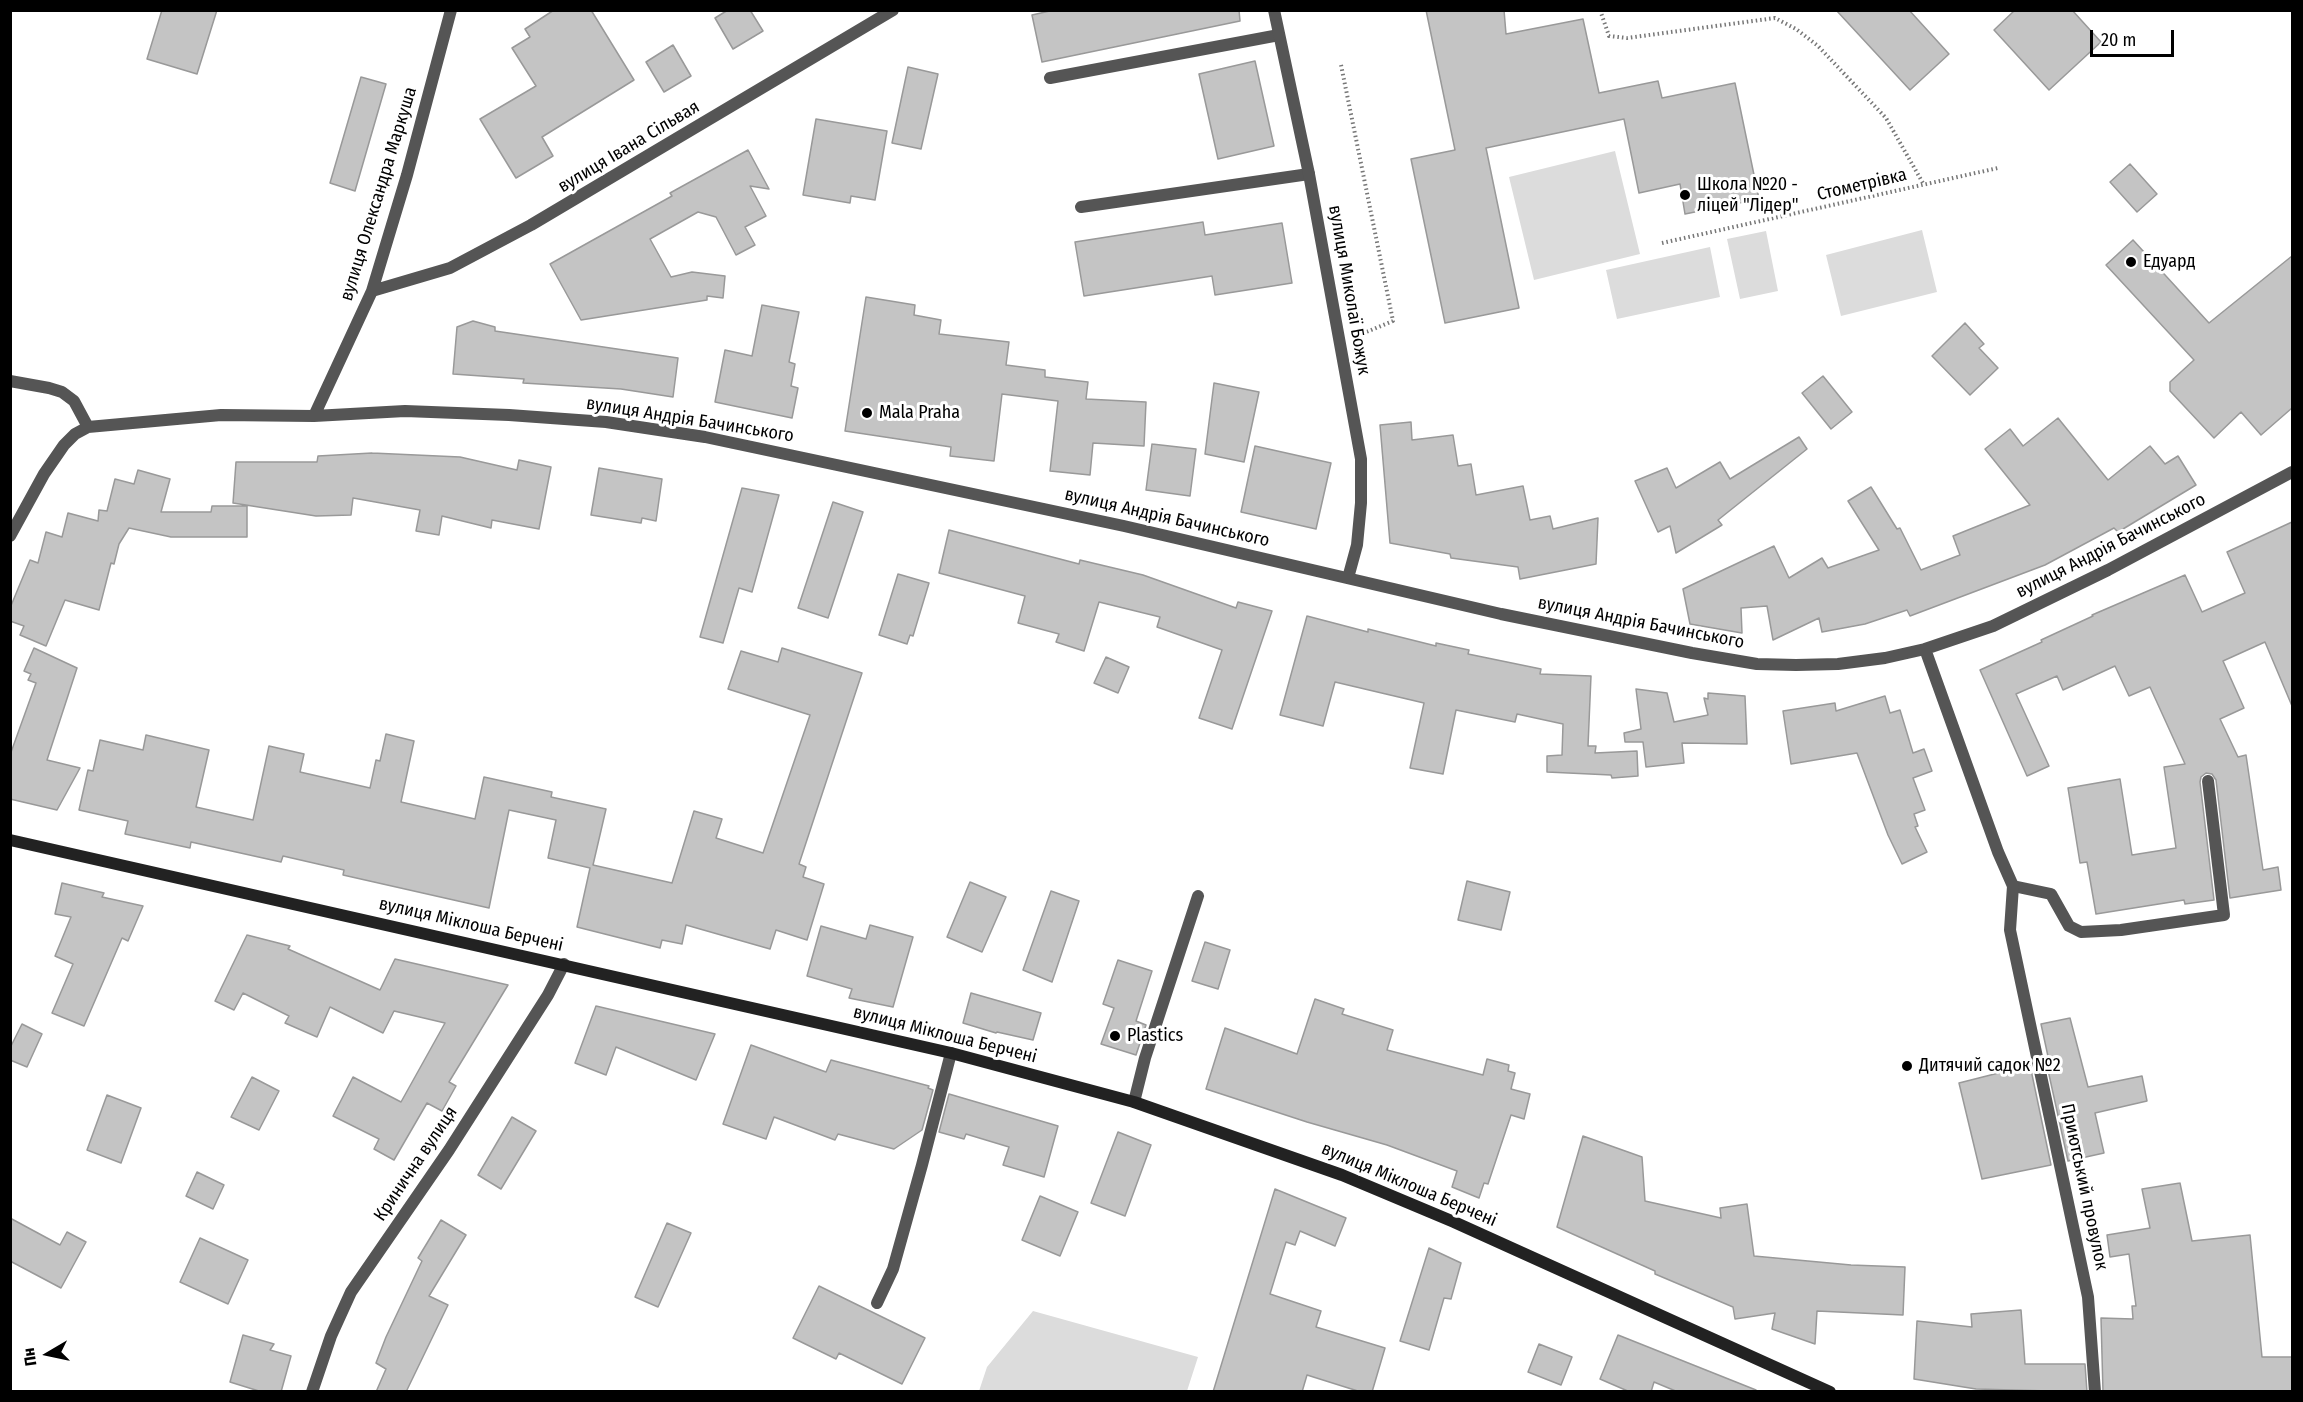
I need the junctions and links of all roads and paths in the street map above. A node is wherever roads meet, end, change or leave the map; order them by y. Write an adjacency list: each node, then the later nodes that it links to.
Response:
1 (451, 10): 13 (street, вулиця Олександра Маркуша)
2 (893, 10): 13 (street, вулиця Івана Сільвая)
3 (1274, 10): 5 (street, вулиця Миколаї Божук)
4 (1600, 10): 10 (path)
5 (1279, 35): 7 (street); 9 (street, вулиця Миколаї Божук)
6 (1341, 65): 14 (path)
7 (1050, 78)
8 (1998, 168): 10 (path, Стометрівка)
9 (1309, 174): 11 (street); 14 (street, вулиця Миколаї Божук)
10 (1924, 185): 12 (path, Стометрівка)
11 (1080, 207)
12 (1662, 243)
13 (372, 291): 16 (street, вулиця Олександра Маркуша)
14 (1341, 342): 20 (street, вулиця Миколаї Божук)
15 (10, 381): 17 (street)
16 (314, 416): 17 (street, вулиця Андрія Бачинського); 20 (street, вулиця Андрія Бачинського)
17 (88, 427): 19 (street)
18 (2292, 472): 21 (street, вулиця Андрія Бачинського)
19 (10, 536)
20 (1348, 578): 21 (street, вулиця Андрія Бачинського)
21 (1925, 649): 24 (street, Приютський провулок)
22 (2208, 781): 24 (street)
23 (10, 840): 26 (street, вулиця Міклоша Берчені)
24 (2013, 886): 32 (street, Приютський провулок)
25 (1198, 896): 28 (street)
26 (564, 964): 27 (street, вулиця Міклоша Берчені); 30 (street, Кринична вулиця)
27 (951, 1053): 28 (street, вулиця Міклоша Берчені); 29 (street)
28 (1134, 1102): 31 (street, вулиця Міклоша Берчені)
29 (877, 1303)
30 (312, 1392)
31 (1830, 1392)
32 (2095, 1392)

